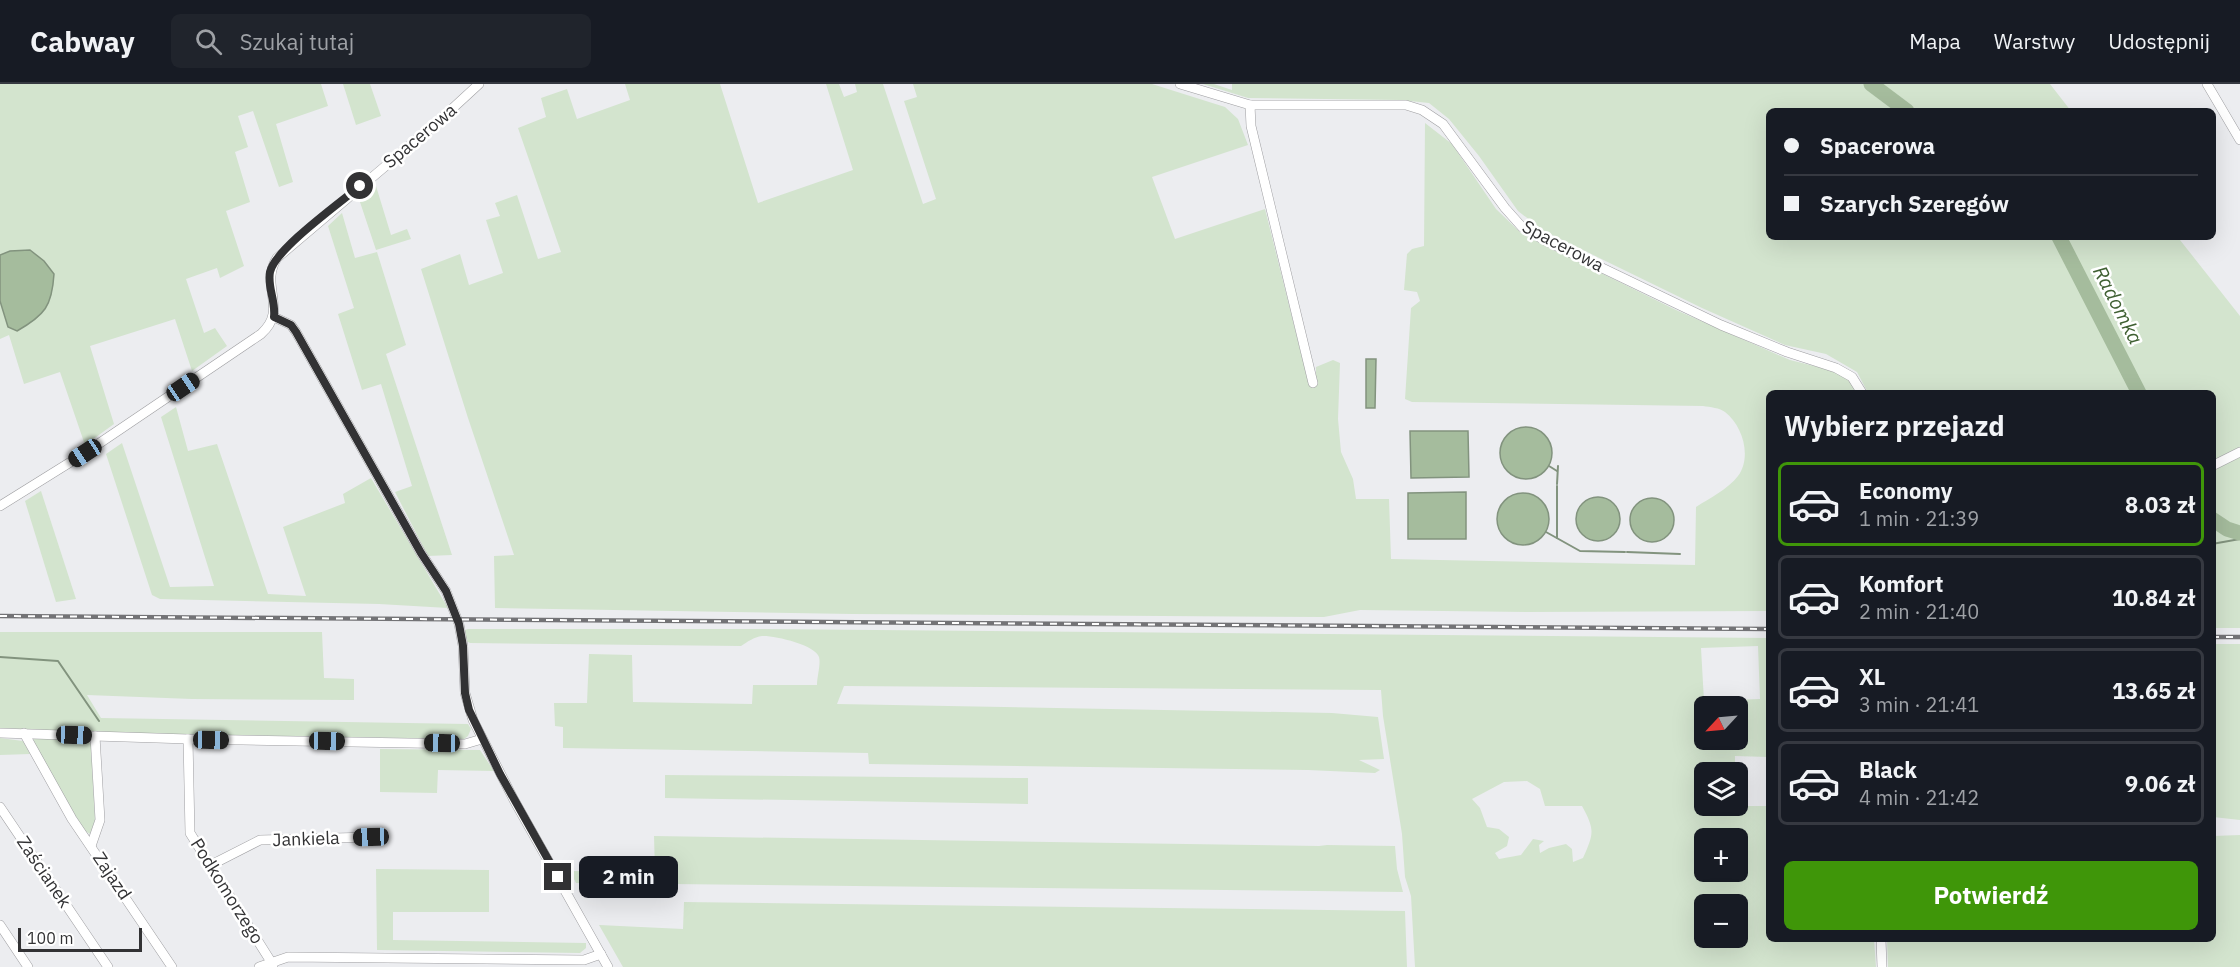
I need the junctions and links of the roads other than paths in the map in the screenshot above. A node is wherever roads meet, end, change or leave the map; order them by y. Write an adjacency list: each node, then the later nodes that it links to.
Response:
1 (479, 84): 6 (street, Spacerowa)
2 (1180, 84): 4 (street, Spacerowa)
3 (2208, 84): 5 (street)
4 (1250, 105): 7 (street); 8 (street, Spacerowa)
5 (2240, 140)
6 (274, 317): 11 (street); 16 (street)
7 (1313, 383)
8 (1860, 390)
9 (2240, 452): 10 (street)
10 (2216, 464)
11 (0, 506)
12 (0, 733): 13 (street)
13 (24, 733): 14 (street); 19 (street, Zajazd)
14 (95, 736): 15 (street); 19 (street, Zajazd)
15 (188, 739): 16 (street); 20 (street, Podkomorzego)
16 (482, 739): 23 (street)
17 (0, 807): 27 (street, Zaścianek)
18 (371, 837): 20 (street, Jankiela)
19 (91, 846): 28 (street, Zajazd)
20 (211, 866): 25 (street, Podkomorzego)
21 (0, 925): 26 (street)
22 (1881, 942): 31 (street)
23 (601, 954): 24 (street); 30 (street)
24 (451, 963): 25 (street)
25 (273, 964): 29 (street)
26 (28, 967)
27 (108, 967)
28 (172, 967)
29 (259, 967)
30 (608, 967)
31 (1882, 967)

